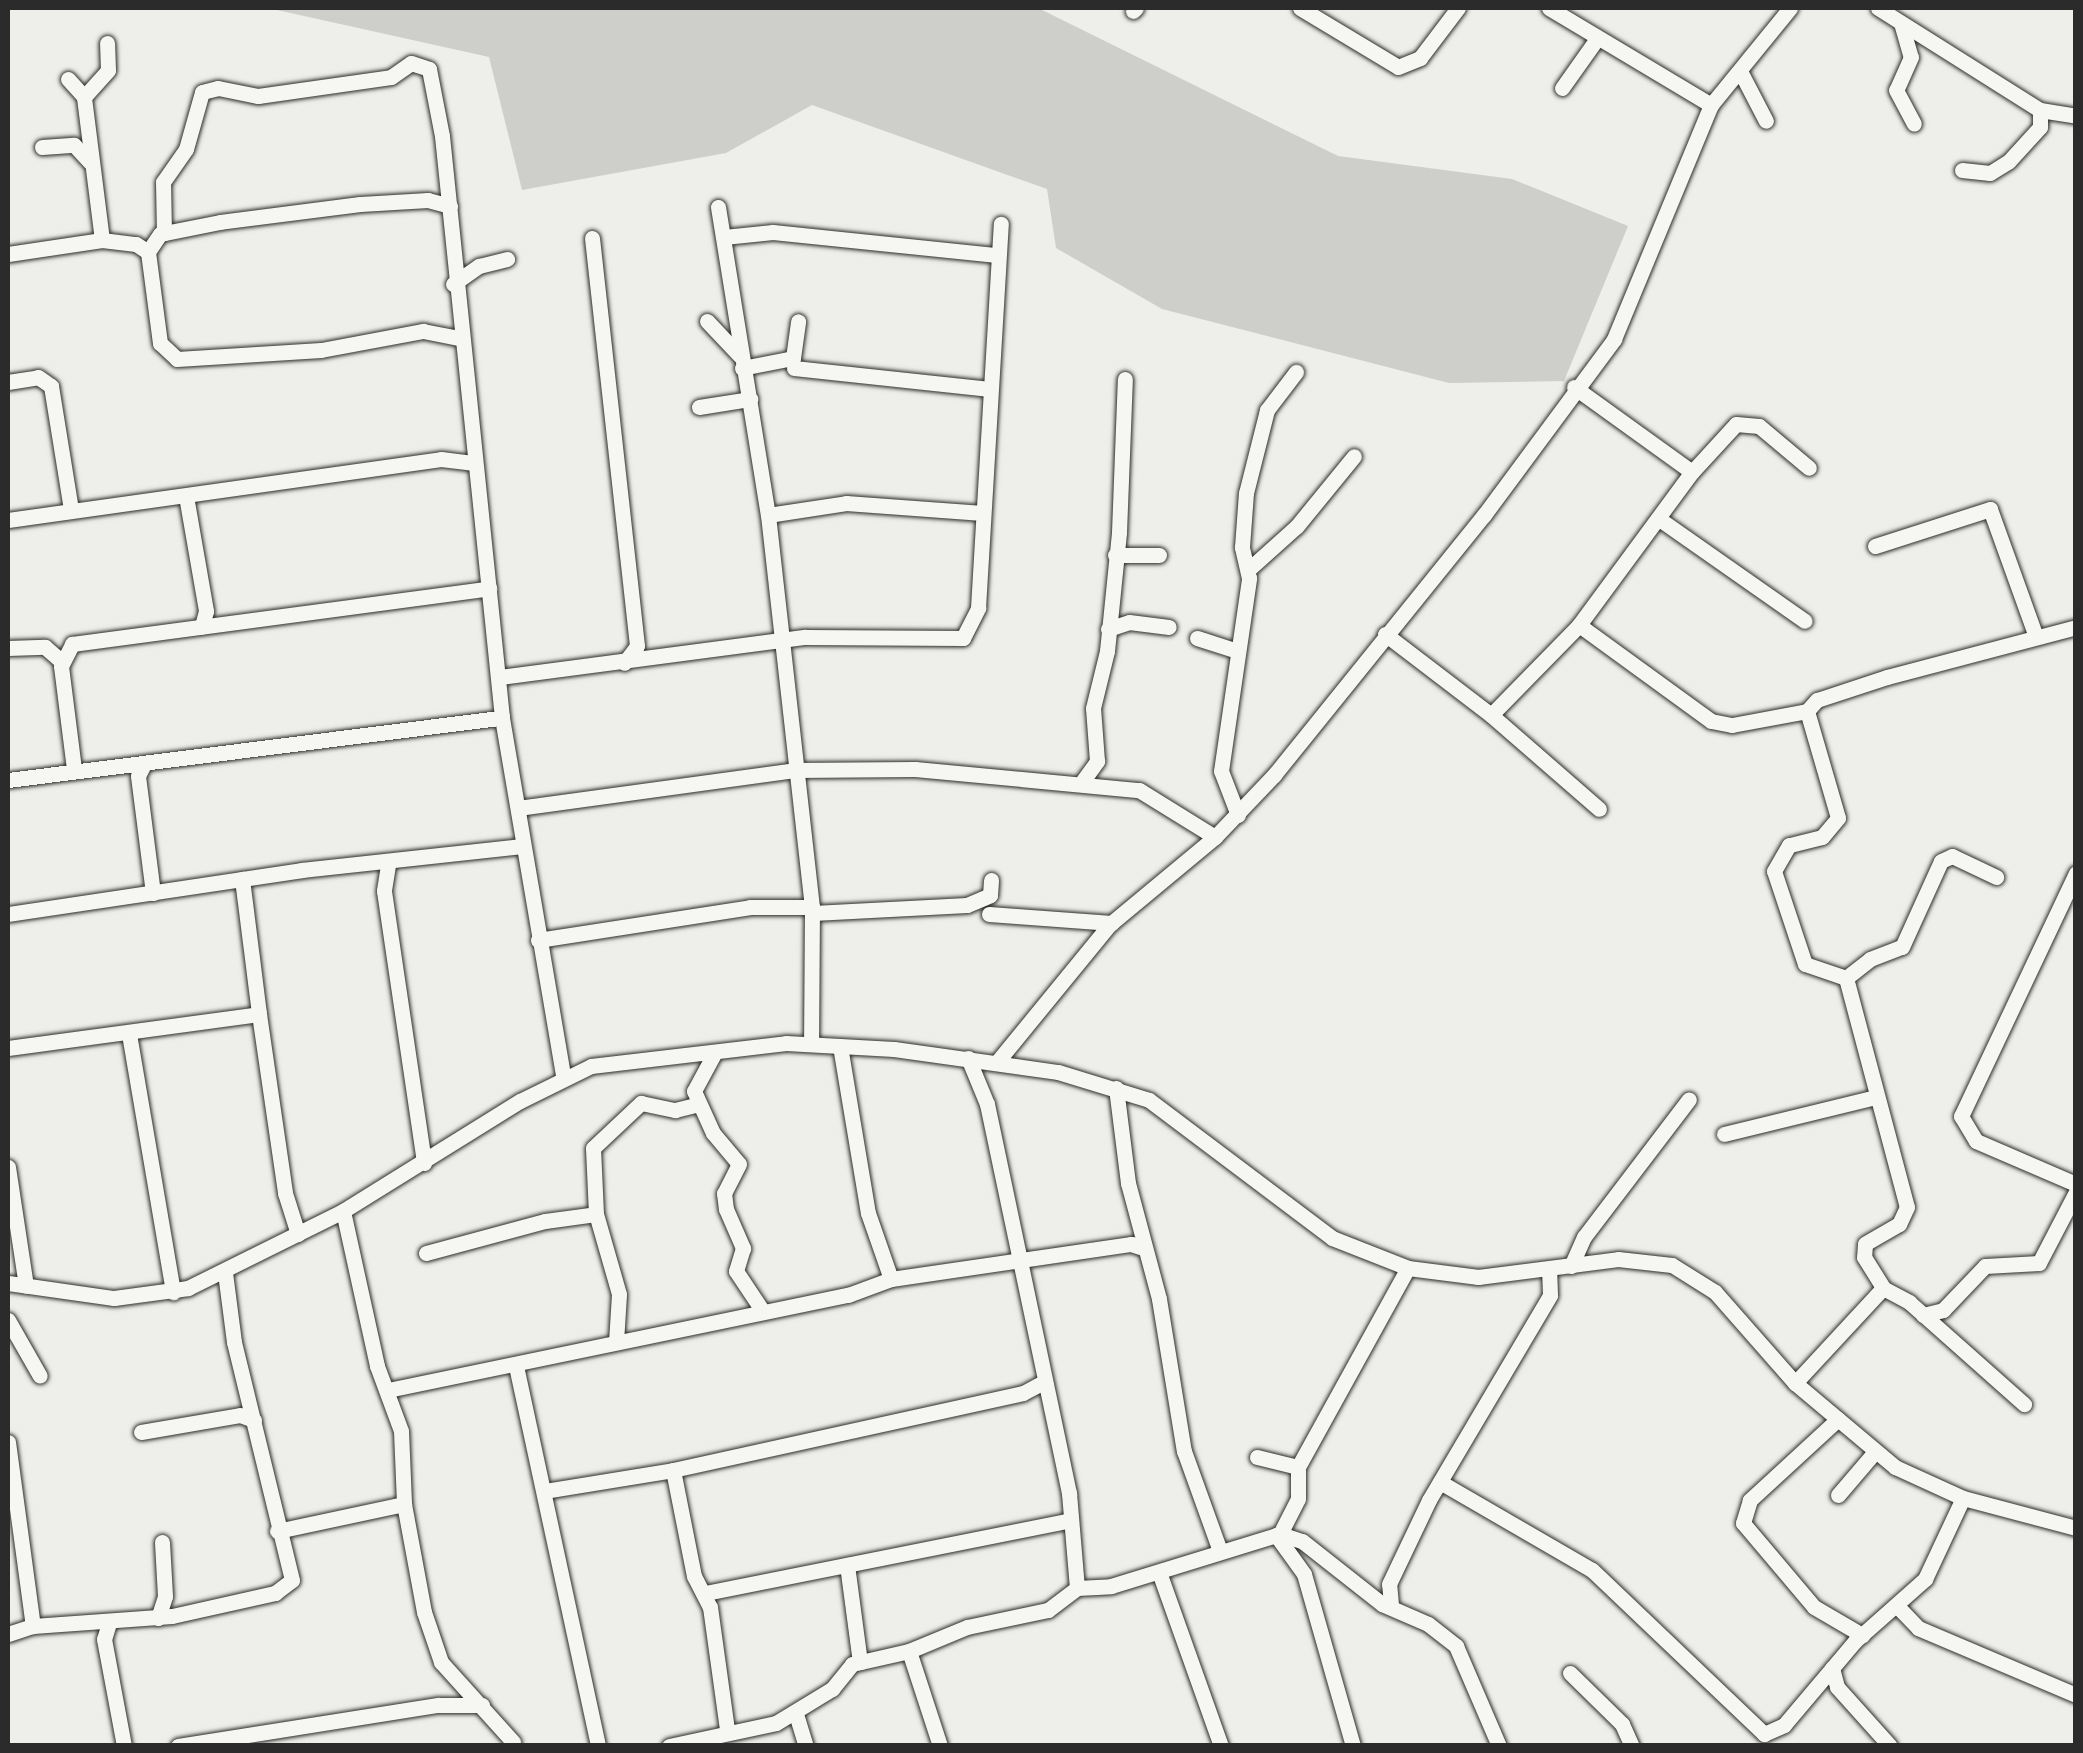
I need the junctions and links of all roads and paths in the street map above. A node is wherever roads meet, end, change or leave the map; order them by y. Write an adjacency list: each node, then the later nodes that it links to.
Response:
1 (1458, 8): 5 (street)
2 (1550, 8): 7 (street)
3 (1788, 8): 9 (street)
4 (1878, 8): 6 (street)
5 (1306, 10)
6 (1902, 23): 14 (street); 17 (street)
7 (1596, 40): 11 (street); 13 (street)
8 (107, 43): 12 (street)
9 (1740, 71): 13 (street); 16 (street)
10 (68, 79): 12 (street)
11 (1562, 88)
12 (84, 97): 19 (street)
13 (1710, 105): 41 (street)
14 (2040, 110): 15 (street); 20 (street)
15 (2076, 116)
16 (1766, 121)
17 (1914, 124)
18 (42, 147): 19 (street)
19 (90, 162): 27 (street)
20 (1962, 170)
21 (450, 206): 24 (street); 24 (street); 32 (street)
22 (718, 208): 25 (street)
23 (1001, 224): 30 (street)
24 (164, 233): 28 (street)
25 (724, 237): 30 (street); 36 (street)
26 (592, 238): 73 (street)
27 (102, 240): 28 (street); 29 (street)
28 (148, 252): 35 (street)
29 (8, 254)
30 (997, 255): 42 (street)
31 (507, 259): 32 (street)
32 (454, 284): 35 (street)
33 (708, 321): 36 (street)
34 (798, 321): 36 (street)
35 (460, 338): 46 (street)
36 (741, 362): 43 (street)
37 (794, 368): 42 (street)
38 (1296, 372): 58 (street)
39 (1124, 379): 56 (street)
40 (8, 382): 50 (street)
41 (1574, 387): 48 (street); 66 (street)
42 (990, 390): 51 (street)
43 (750, 399): 44 (street); 52 (street)
44 (699, 407)
45 (1354, 456): 58 (street)
46 (476, 462): 49 (street); 59 (street)
47 (1809, 468): 48 (street)
48 (1692, 472): 54 (street)
49 (186, 496): 50 (street); 62 (street)
50 (71, 509): 53 (street)
51 (983, 512): 52 (street); 69 (street)
52 (768, 515): 69 (street)
53 (8, 520)
54 (1662, 521): 60 (street); 61 (street)
55 (1876, 546): 67 (street)
56 (1115, 555): 57 (street); 65 (street)
57 (1159, 555)
58 (1249, 569): 71 (street)
59 (489, 588): 62 (street); 74 (street)
60 (1805, 621)
61 (1579, 625): 75 (street); 76 (street)
62 (202, 626): 72 (street)
63 (1169, 626): 65 (street)
64 (2076, 627): 67 (street)
65 (1108, 630): 82 (street)
66 (1385, 634): 76 (street); 85 (street)
67 (2036, 636): 75 (street)
68 (1197, 638): 71 (street)
69 (780, 642): 73 (street); 80 (street)
70 (8, 648): 72 (street)
71 (1237, 651): 85 (street)
72 (61, 660): 79 (street)
73 (624, 662): 74 (street)
74 (500, 677): 77 (street)
75 (1807, 711): 99 (street)
76 (1490, 715): 84 (street)
77 (502, 718): 78 (street); 83 (street)
78 (136, 768): 79 (street); 93 (street)
79 (74, 769): 81 (street)
80 (794, 770): 82 (street); 83 (street); 94 (street)
81 (8, 780)
82 (1090, 780): 86 (street)
83 (518, 808): 87 (street)
84 (1599, 809)
85 (1238, 816): 86 (street)
86 (1215, 838): 97 (street)
87 (522, 846): 88 (street); 98 (street)
88 (388, 864): 91 (street); 116 (street)
89 (2076, 874): 118 (street)
90 (1996, 877): 99 (street)
91 (242, 880): 93 (street); 100 (street)
92 (991, 880): 94 (street)
93 (153, 894): 95 (street)
94 (812, 910): 98 (street); 102 (street)
95 (8, 914)
96 (989, 914): 97 (street)
97 (1112, 923): 103 (street)
98 (538, 940): 110 (street)
99 (1846, 978): 112 (street)
100 (259, 1014): 101 (street); 122 (street)
101 (129, 1034): 105 (street); 134 (street)
102 (811, 1043): 104 (street); 106 (street)
103 (1018, 1043): 108 (street); 109 (street)
104 (840, 1046): 107 (street); 130 (street)
105 (8, 1048)
106 (714, 1054): 110 (street); 114 (street)
107 (968, 1058): 108 (street); 125 (street)
108 (997, 1062): 109 (street)
109 (1022, 1066): 111 (street)
110 (563, 1076): 116 (street)
111 (1116, 1088): 123 (street); 127 (street)
112 (1876, 1097): 115 (street); 133 (street)
113 (1690, 1099): 126 (street)
114 (699, 1104): 121 (street); 135 (street)
115 (1724, 1134)
116 (424, 1163): 120 (street)
117 (8, 1167): 132 (street)
118 (2076, 1184)
119 (2076, 1192): 136 (street)
120 (342, 1211): 122 (street); 143 (street)
121 (596, 1214): 124 (street); 138 (street)
122 (298, 1234): 129 (street)
123 (1138, 1241): 125 (street); 164 (street)
124 (426, 1253)
125 (1017, 1261): 130 (street); 142 (street)
126 (1571, 1266): 128 (street); 141 (street)
127 (1408, 1268): 128 (street); 151 (street)
128 (1549, 1269): 153 (street)
129 (225, 1273): 134 (street); 145 (street)
130 (884, 1277): 135 (street)
131 (8, 1282): 132 (street)
132 (26, 1286): 134 (street)
133 (1883, 1288): 136 (street); 141 (street)
134 (173, 1292)
135 (762, 1310): 138 (street)
136 (1923, 1315): 144 (street)
137 (8, 1320): 140 (street)
138 (616, 1342): 139 (street)
139 (516, 1366): 143 (street); 154 (street)
140 (40, 1376)
141 (1795, 1382): 146 (street)
142 (1042, 1383): 152 (street); 159 (street)
143 (388, 1390): 157 (street)
144 (2024, 1404)
145 (248, 1413): 147 (street); 161 (street)
146 (1838, 1419): 149 (street); 175 (street)
147 (141, 1432)
148 (8, 1442): 158 (street)
149 (1874, 1453): 155 (street); 156 (street)
150 (1257, 1457): 151 (street)
151 (1298, 1467): 162 (street)
152 (673, 1470): 154 (street); 168 (street)
153 (1440, 1482): 169 (street); 184 (street)
154 (545, 1491): 188 (street)
155 (1838, 1494)
156 (1962, 1498): 160 (street); 170 (street)
157 (404, 1504): 161 (street); 181 (street)
158 (11, 1507): 172 (street)
159 (1070, 1520): 165 (street); 167 (street)
160 (2076, 1528)
161 (276, 1531): 171 (street)
162 (1276, 1533): 164 (street); 169 (street); 193 (street)
163 (162, 1542): 171 (street)
164 (1219, 1548): 166 (street)
165 (847, 1565): 168 (street); 177 (street)
166 (1159, 1572): 167 (street); 192 (street)
167 (1077, 1588): 176 (street)
168 (706, 1593): 183 (street)
169 (1390, 1606): 194 (street)
170 (1898, 1607): 175 (street); 180 (street)
171 (165, 1613): 173 (street)
172 (34, 1626): 173 (street); 174 (street)
173 (106, 1631): 186 (street)
174 (8, 1634)
175 (1862, 1635): 178 (street)
176 (909, 1652): 177 (street); 191 (street)
177 (860, 1662): 182 (street)
178 (1832, 1668): 184 (street); 196 (street)
179 (1570, 1673): 195 (street)
180 (2076, 1695)
181 (482, 1705): 185 (street); 187 (street)
182 (796, 1714): 183 (street); 190 (street)
183 (727, 1730): 189 (street)
184 (1773, 1739)
185 (513, 1742)
186 (124, 1746)
187 (178, 1746)
188 (598, 1746)
189 (669, 1746)
190 (806, 1746)
191 (940, 1746)
192 (1221, 1746)
193 (1353, 1746)
194 (1499, 1746)
195 (1632, 1746)
196 (1890, 1746)

